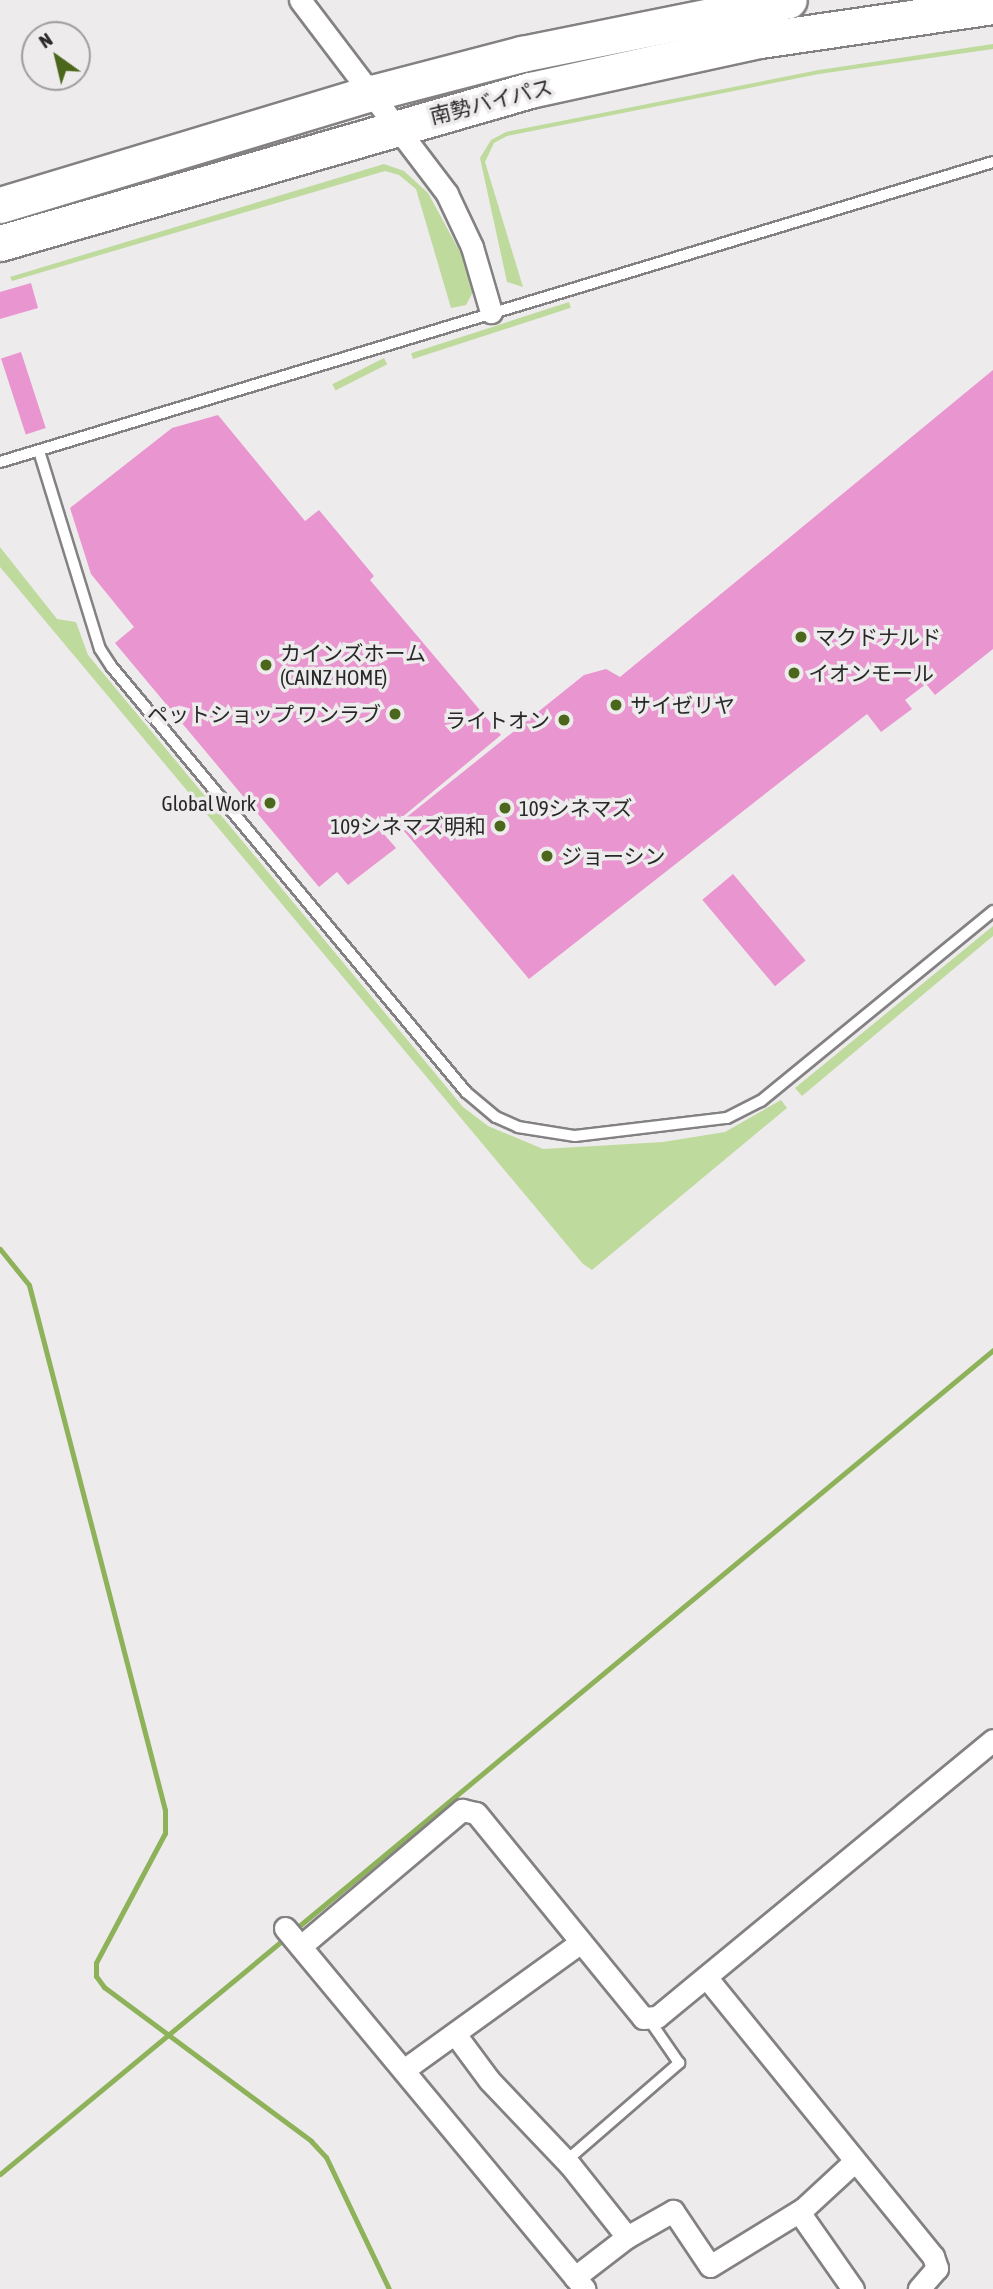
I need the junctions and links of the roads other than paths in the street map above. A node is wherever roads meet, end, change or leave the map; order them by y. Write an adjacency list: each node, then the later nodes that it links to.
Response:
1 (300, 0): 4 (street)
2 (789, 0): 4 (highway, 南勢バイパス)
3 (993, 6): 5 (highway, 南勢バイパス)
4 (372, 93): 5 (street); 7 (highway, 南勢バイパス)
5 (397, 125): 8 (highway, 南勢バイパス); 9 (street)
6 (993, 162): 9 (lane)
7 (0, 205)
8 (0, 243)
9 (491, 312): 10 (lane)
10 (39, 451): 11 (lane); 12 (lane)
11 (0, 462)
12 (993, 911)
13 (993, 1740): 15 (street)
14 (581, 1942): 16 (street); 17 (street); 18 (street)
15 (705, 1977): 16 (street); 20 (street)
16 (648, 2018): 19 (lane)
17 (455, 2034): 18 (street); 19 (street)
18 (405, 2069): 23 (street)
19 (566, 2161): 22 (street)
20 (854, 2162): 21 (street); 25 (street)
21 (799, 2212): 22 (street); 24 (street)
22 (627, 2237): 23 (street)
23 (580, 2283)
24 (853, 2289)
25 (919, 2289)

